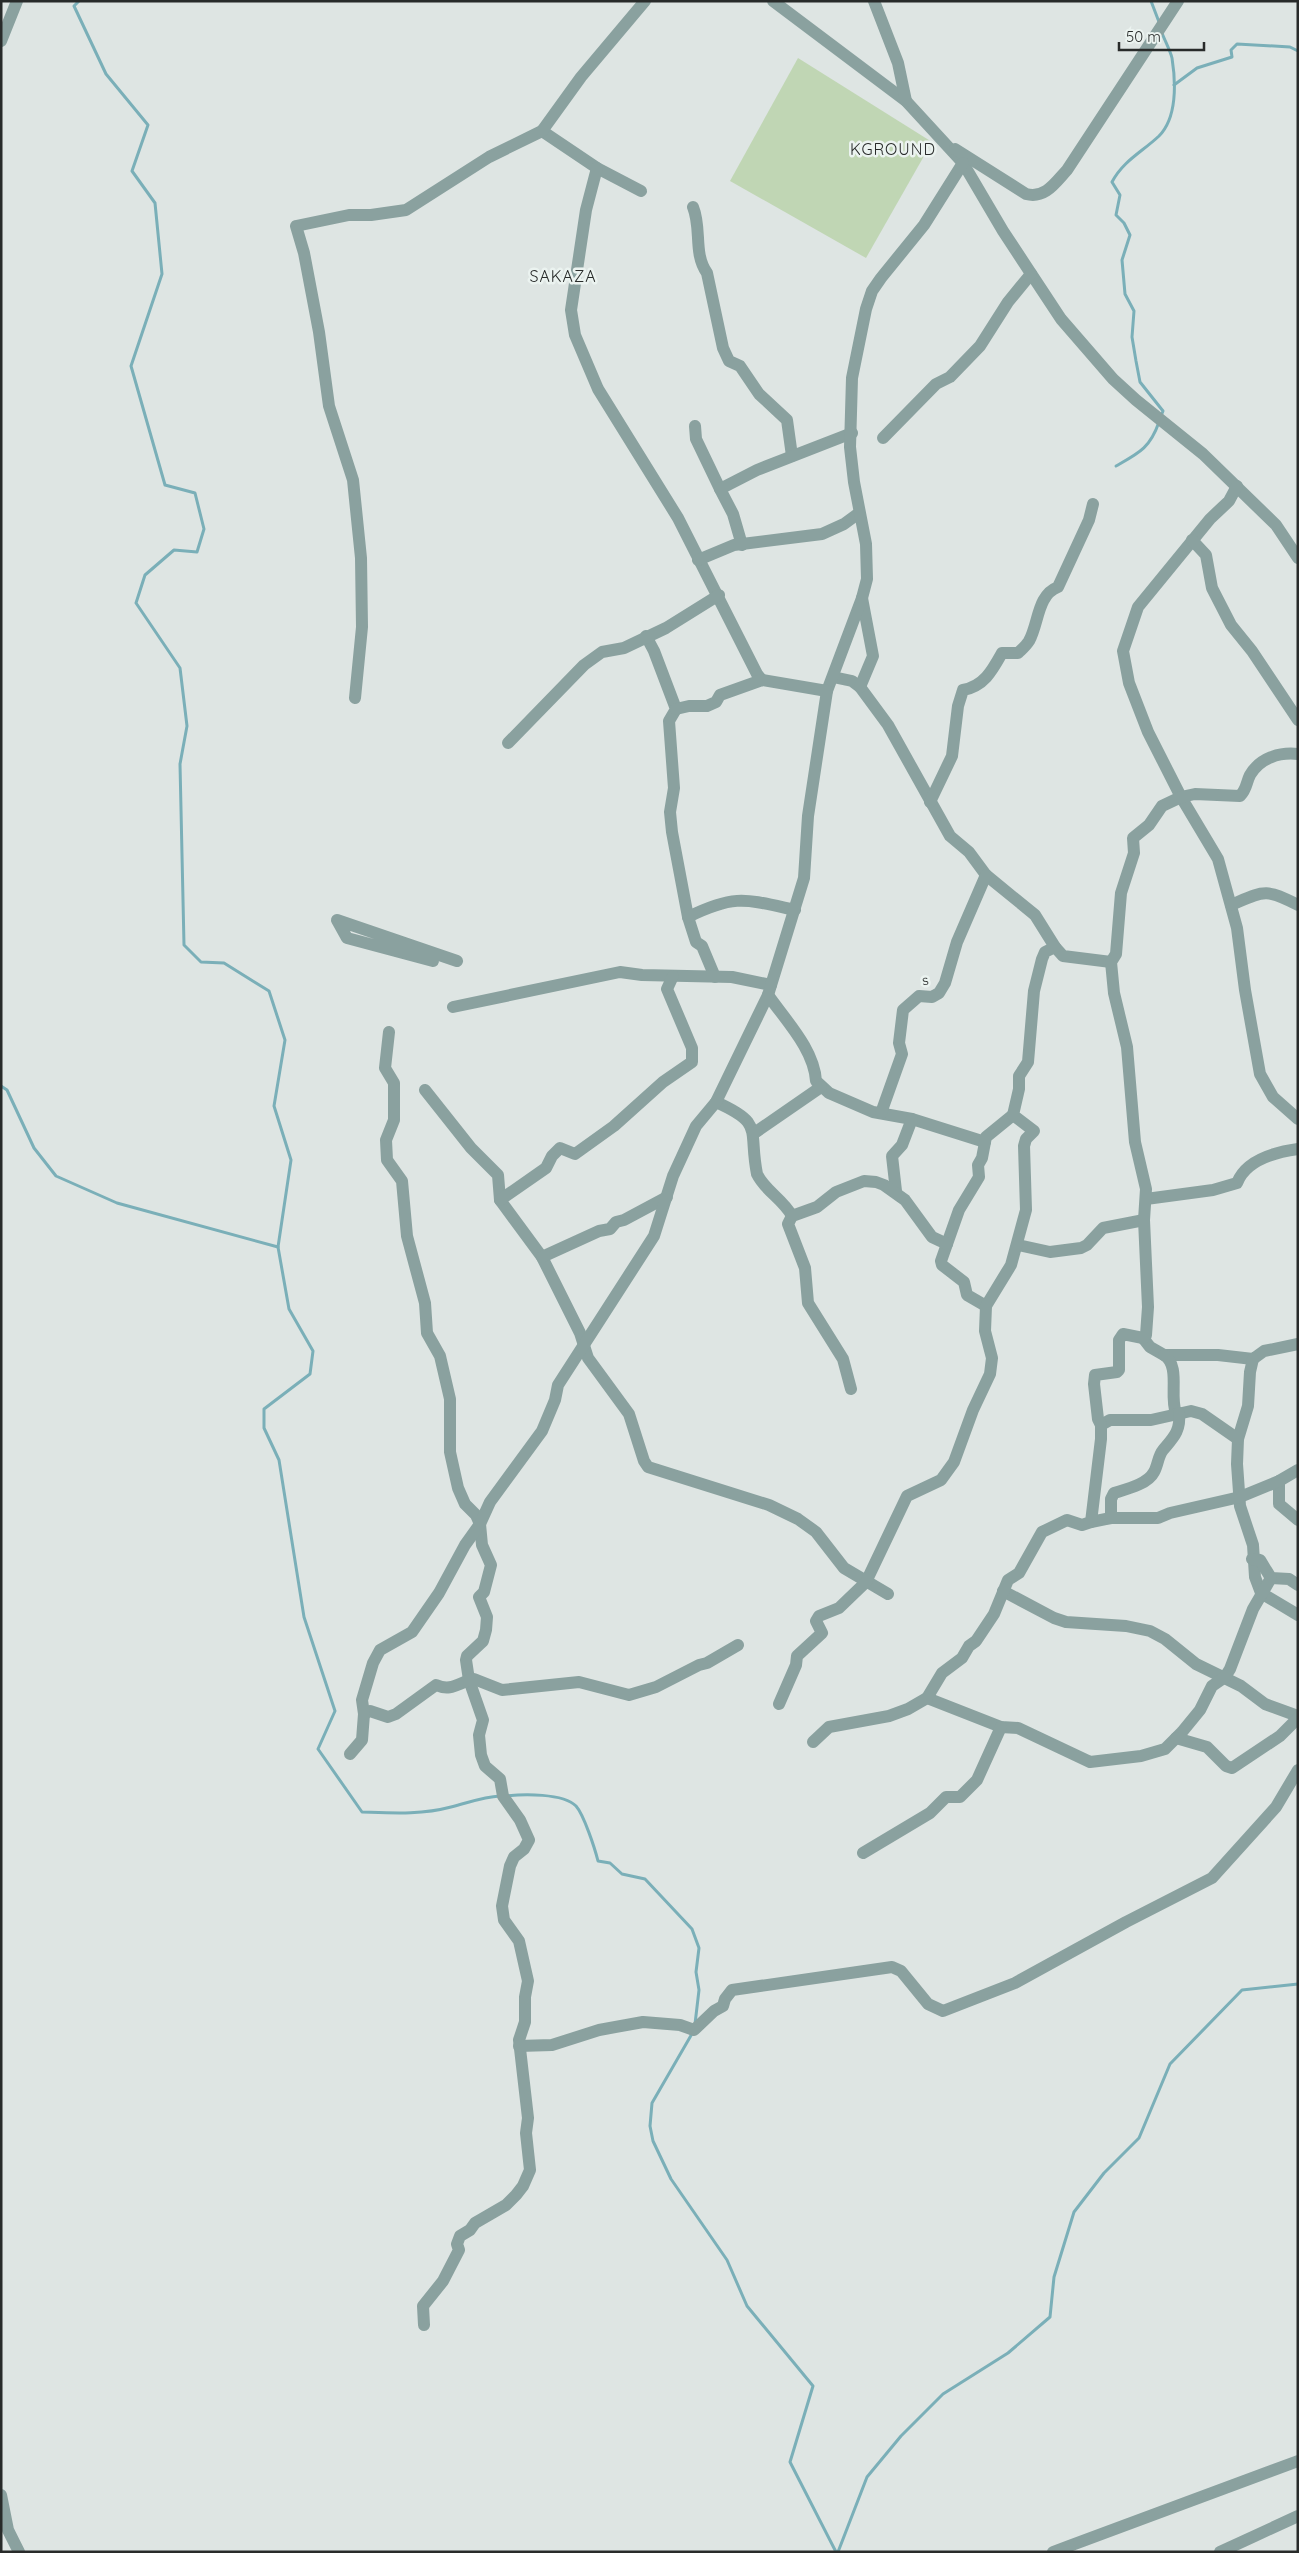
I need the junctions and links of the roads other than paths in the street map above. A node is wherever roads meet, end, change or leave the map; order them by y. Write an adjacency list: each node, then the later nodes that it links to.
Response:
1 (17, 1): 6 (street)
2 (644, 1): 8 (street)
3 (773, 1): 7 (street)
4 (874, 1): 7 (street)
5 (1178, 1): 9 (street)
6 (1, 41)
7 (906, 101): 9 (street)
8 (542, 131): 11 (street); 34 (street)
9 (949, 146): 10 (street)
10 (963, 163): 14 (street); 16 (street)
11 (597, 168): 12 (street); 26 (street)
12 (642, 191)
13 (693, 207): 18 (street)
14 (1031, 274): 17 (street); 19 (street)
15 (695, 426): 20 (street)
16 (852, 433): 18 (street); 22 (street)
17 (883, 438)
18 (792, 456): 20 (street)
19 (1237, 486): 23 (street); 25 (street)
20 (720, 489): 24 (street)
21 (1093, 504): 40 (street)
22 (859, 513): 24 (street); 28 (street)
23 (1192, 540): 36 (street); 39 (street)
24 (742, 545): 26 (street)
25 (1298, 558)
26 (698, 560): 27 (street)
27 (719, 596): 29 (street); 31 (street)
28 (862, 598): 30 (street); 32 (street)
29 (646, 636): 35 (street); 37 (street)
30 (832, 677): 32 (street); 33 (street)
31 (762, 680): 33 (street); 35 (street)
32 (860, 687): 40 (street)
33 (827, 690): 44 (street)
34 (356, 698)
35 (676, 709): 45 (street)
36 (1298, 720)
37 (508, 743)
38 (1298, 754): 39 (street)
39 (1181, 797): 42 (street); 49 (street)
40 (930, 802): 41 (street)
41 (986, 875): 46 (street); 58 (street, s)
42 (1231, 905): 43 (street); 61 (street)
43 (1298, 905)
44 (795, 910): 45 (street); 52 (street)
45 (688, 918): 51 (street)
46 (1054, 947): 49 (street); 59 (street)
47 (433, 961): 48 (street)
48 (457, 961)
49 (1111, 962): 67 (street)
50 (674, 976): 51 (street); 53 (street); 68 (street)
51 (715, 977): 52 (street)
52 (769, 990): 55 (street); 57 (street)
53 (453, 1007)
54 (389, 1032): 90 (street)
55 (821, 1087): 58 (street); 62 (street)
56 (425, 1090): 68 (street)
57 (716, 1102): 62 (street); 66 (street)
58 (881, 1114): 60 (street)
59 (1012, 1115): 63 (street); 72 (street)
60 (912, 1119): 63 (street); 65 (street)
61 (1298, 1119)
62 (753, 1134): 69 (street)
63 (985, 1142): 71 (street)
64 (1298, 1149): 67 (street)
65 (896, 1191): 69 (street); 71 (street)
66 (667, 1197): 73 (street); 77 (street)
67 (1146, 1199): 70 (street)
68 (500, 1200): 73 (street)
69 (792, 1216): 80 (street)
70 (1144, 1220): 72 (street); 75 (street)
71 (946, 1244): 74 (street)
72 (1018, 1245): 74 (street)
73 (542, 1257): 77 (street)
74 (986, 1306): 93 (street)
75 (1143, 1338): 78 (street); 82 (street)
76 (1298, 1344): 79 (street)
77 (584, 1346): 90 (street); 93 (street)
78 (1164, 1355): 79 (street); 81 (street)
79 (1253, 1359): 83 (street)
80 (851, 1389)
81 (1178, 1413): 82 (street); 83 (street); 87 (street)
82 (1101, 1425): 89 (street)
83 (1238, 1439): 86 (street)
84 (1298, 1470): 85 (street)
85 (1279, 1481): 86 (street); 88 (street)
86 (1240, 1497): 87 (street); 91 (street)
87 (1111, 1518): 89 (street)
88 (1298, 1520)
89 (1091, 1522): 95 (street)
90 (480, 1524): 101 (street); 104 (street)
91 (1252, 1559): 92 (street); 96 (street)
92 (1271, 1578): 94 (street); 96 (street)
93 (866, 1582): 97 (street); 103 (street)
94 (1298, 1585)
95 (1003, 1591): 100 (street); 102 (street)
96 (1261, 1593): 98 (street); 100 (street)
97 (888, 1594)
98 (1298, 1615)
99 (738, 1645): 101 (street)
100 (1225, 1677): 105 (street); 107 (street)
101 (469, 1680): 104 (street); 112 (street)
102 (927, 1698): 106 (street); 108 (street)
103 (779, 1704)
104 (364, 1714): 109 (street)
105 (1298, 1717): 107 (street)
106 (1002, 1727): 107 (street); 111 (street)
107 (1176, 1738)
108 (813, 1742)
109 (350, 1754)
110 (1298, 1770): 112 (street)
111 (863, 1853)
112 (519, 2046): 113 (street)
113 (424, 2324)
114 (1298, 2462): 118 (street)
115 (1, 2495): 117 (street)
116 (1298, 2516): 119 (street)
117 (19, 2552)
118 (1053, 2552)
119 (1220, 2552)

